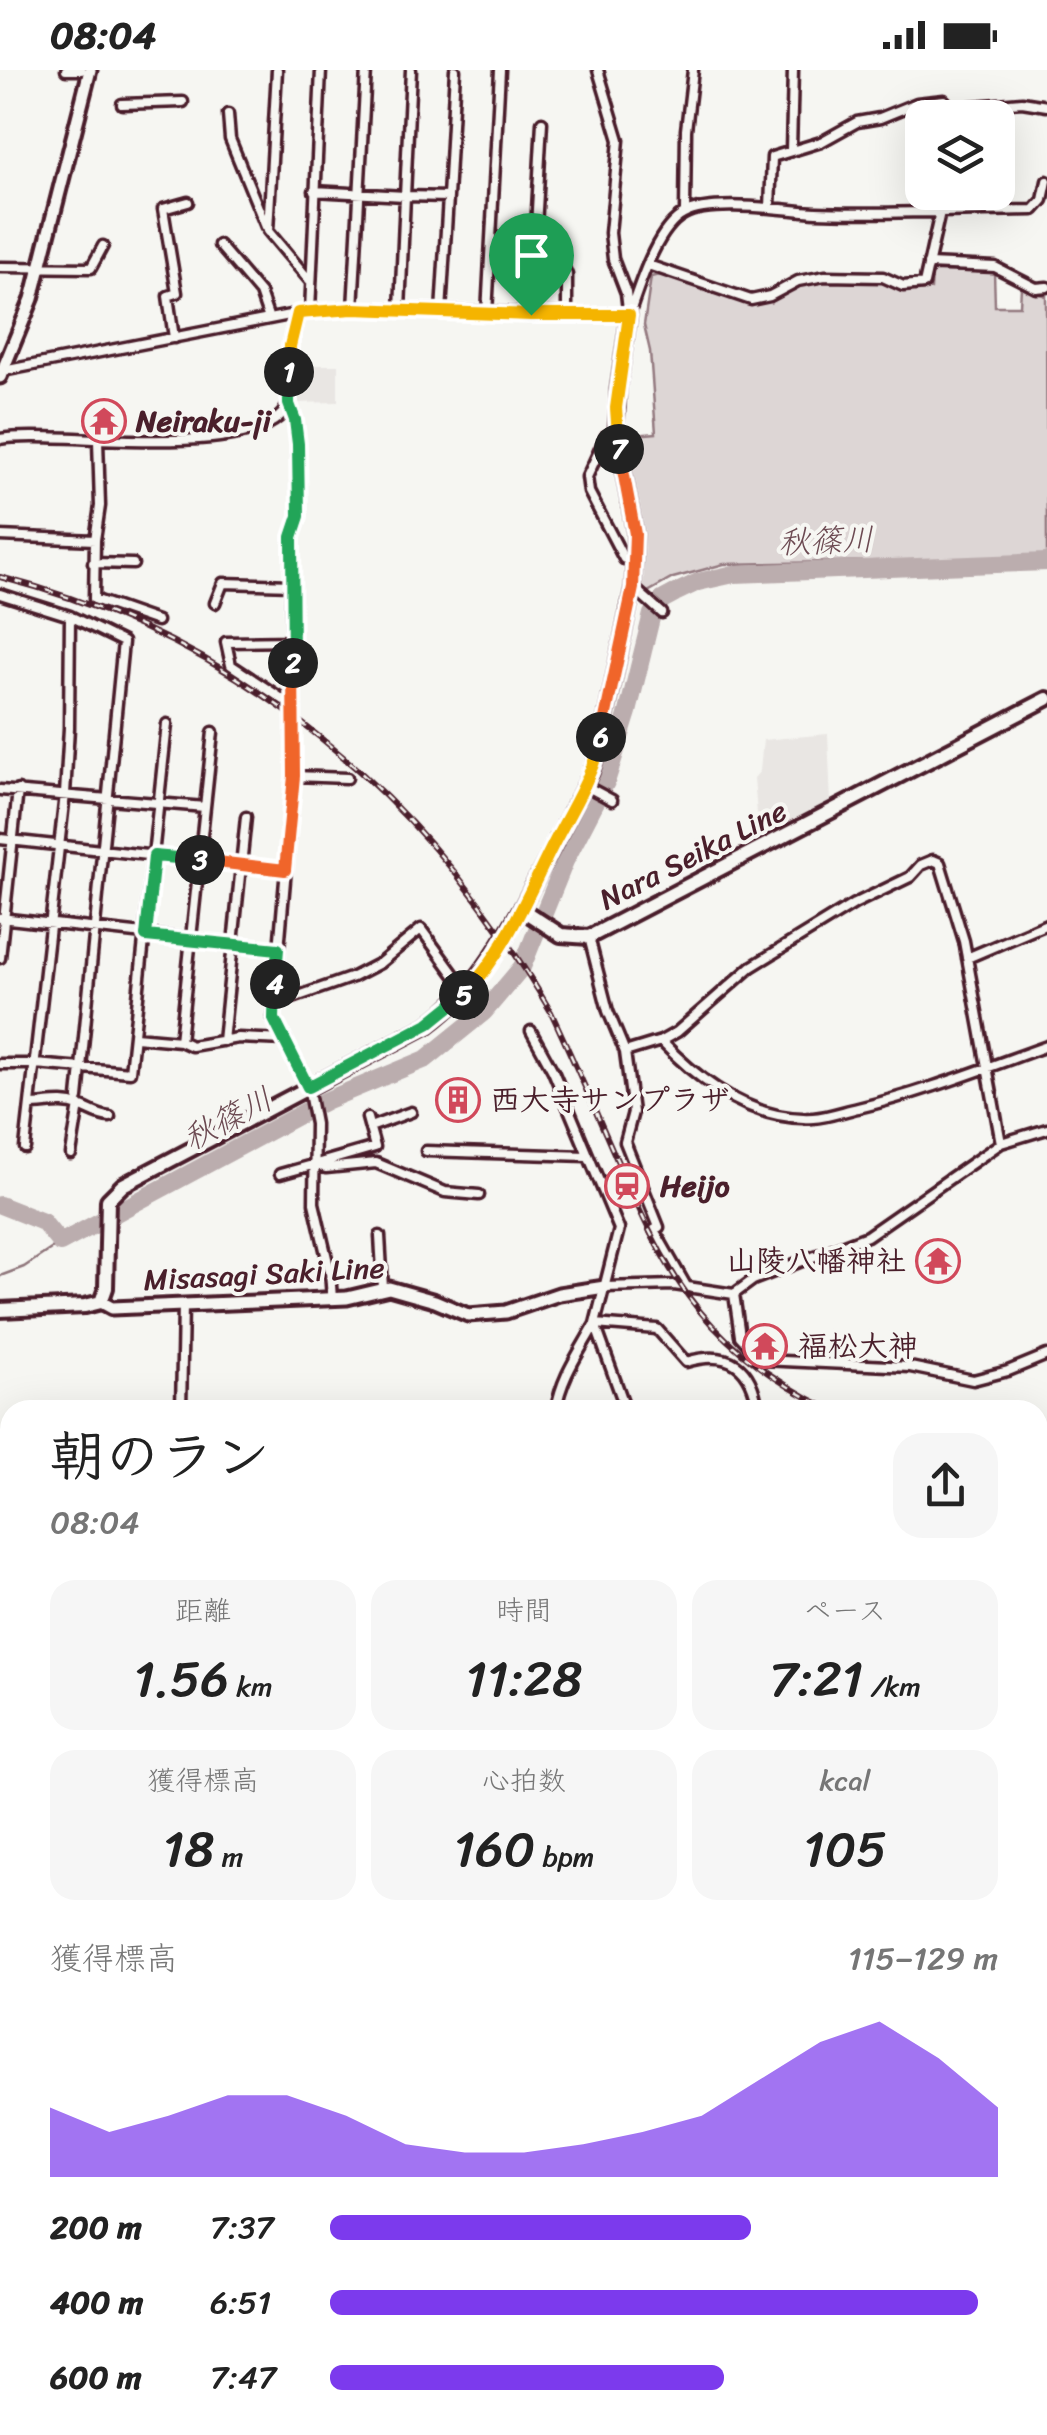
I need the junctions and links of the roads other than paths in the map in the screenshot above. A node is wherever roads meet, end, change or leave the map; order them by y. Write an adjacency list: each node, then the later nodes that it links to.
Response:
1 (66, 70): 2 (street)
2 (81, 70)
3 (90, 70): 39 (main road)
4 (277, 70): 32 (street)
5 (321, 70): 22 (street)
6 (366, 70): 23 (street)
7 (411, 70): 24 (street)
8 (455, 70): 25 (street)
9 (500, 70): 47 (street)
10 (598, 70): 49 (street)
11 (692, 70): 30 (street)
12 (792, 70): 20 (street)
13 (183, 102): 15 (street)
14 (1015, 103): 16 (street)
15 (122, 104)
16 (1047, 106)
17 (905, 107): 20 (street)
18 (228, 114): 32 (street)
19 (542, 122): 48 (street)
20 (792, 150): 27 (street)
21 (1047, 180): 28 (street)
22 (314, 191): 23 (street); 40 (street)
23 (360, 194): 24 (street); 42 (street)
24 (405, 196): 25 (street); 43 (street)
25 (448, 196): 45 (street)
26 (188, 202): 52 (street)
27 (770, 208): 30 (street); 31 (street)
28 (1034, 210): 29 (street); 31 (street)
29 (1047, 211)
30 (685, 212): 37 (street)
31 (940, 212): 36 (street)
32 (268, 231): 40 (street)
33 (557, 236): 50 (street)
34 (219, 245): 51 (street)
35 (104, 246): 39 (street)
36 (928, 264): 37 (street); 41 (street)
37 (648, 265): 49 (street)
38 (0, 267): 39 (street)
39 (40, 269): 53 (main road)
40 (311, 282): 44 (street)
41 (1047, 287)
42 (353, 309): 43 (street); 44 (street)
43 (400, 310): 45 (street)
44 (310, 311): 46 (street)
45 (441, 312): 47 (street)
46 (298, 313): 51 (street); 54 (street)
47 (488, 314): 48 (street)
48 (531, 315): 50 (street)
49 (629, 315): 50 (street); 55 (main road)
50 (567, 316)
51 (269, 319): 52 (street)
52 (174, 338): 53 (street)
53 (2, 374)
54 (289, 404): 57 (street); 63 (street)
55 (616, 432): 60 (main road); 60 (street)
56 (0, 439): 57 (street)
57 (98, 440): 59 (street)
58 (0, 536): 59 (street)
59 (95, 540): 61 (street)
60 (634, 559): 64 (main road)
61 (94, 562): 62 (street); 69 (street)
62 (132, 564)
63 (292, 585): 66 (street); 70 (street)
64 (633, 588): 67 (street); 77 (main road)
65 (0, 594): 68 (street)
66 (215, 603)
67 (662, 614)
68 (70, 616): 80 (street); 81 (street)
69 (157, 621)
70 (292, 641): 72 (street); 72 (street)
71 (1047, 699): 101 (main road, Nara Seika Line)
72 (293, 706): 75 (street)
73 (167, 724): 83 (street)
74 (213, 732): 84 (street)
75 (294, 776): 76 (street); 93 (street)
76 (347, 778)
77 (584, 785): 82 (street); 95 (main road)
78 (0, 790): 79 (street)
79 (18, 790): 80 (street); 87 (street)
80 (64, 794): 81 (street); 88 (street)
81 (110, 798): 83 (street); 89 (street)
82 (612, 800)
83 (160, 804): 84 (street); 90 (street)
84 (205, 808): 91 (street)
85 (246, 817): 92 (street)
86 (0, 839): 87 (street)
87 (12, 840): 88 (street); 94 (street)
88 (59, 846): 89 (street); 98 (street)
89 (105, 851): 90 (street); 99 (street)
90 (154, 856): 91 (street); 100 (street)
91 (200, 860): 92 (street); 102 (street)
92 (242, 866): 93 (street); 103 (street)
93 (285, 870): 104 (street)
94 (4, 880): 96 (street)
95 (525, 911): 101 (main road, Nara Seika Line); 107 (main road)
96 (2, 919): 98 (street); 105 (street)
97 (1047, 924): 106 (street)
98 (50, 925): 99 (street); 118 (street)
99 (96, 931): 100 (street); 119 (street)
100 (146, 936): 102 (street); 110 (street)
101 (589, 937): 116 (street)
102 (190, 940): 103 (street); 112 (street)
103 (234, 946): 104 (street); 113 (street)
104 (278, 949): 108 (street)
105 (0, 958)
106 (967, 958): 114 (street); 120 (street)
107 (467, 992): 108 (street); 121 (main road)
108 (273, 1005): 111 (street)
109 (531, 1031): 131 (street)
110 (135, 1037): 112 (street); 119 (street)
111 (286, 1040): 113 (street); 121 (street)
112 (180, 1041): 113 (street)
113 (223, 1041)
114 (662, 1042): 116 (street); 120 (street)
115 (1047, 1046): 120 (street)
116 (626, 1052): 137 (street)
117 (0, 1064): 118 (street)
118 (35, 1064): 119 (street); 123 (street)
119 (82, 1067): 122 (street)
120 (988, 1067): 127 (street)
121 (309, 1090): 132 (street); 141 (main road)
122 (78, 1102): 123 (street); 125 (street); 130 (street)
123 (30, 1105): 128 (street)
124 (411, 1112): 132 (street)
125 (110, 1116)
126 (1047, 1129): 127 (street)
127 (1001, 1143): 139 (street)
128 (25, 1148)
129 (426, 1151): 131 (street)
130 (71, 1154)
131 (587, 1156): 136 (street)
132 (316, 1164): 133 (street); 134 (street); 140 (street)
133 (280, 1174)
134 (479, 1195)
135 (380, 1236): 138 (street)
136 (605, 1287): 137 (street); 138 (main road, Misasagi Saki Line); 144 (street)
137 (687, 1287): 139 (street)
138 (382, 1288): 140 (main road, Misasagi Saki Line)
139 (734, 1294): 145 (street)
140 (332, 1299): 142 (main road, Misasagi Saki Line)
141 (100, 1302): 142 (main road, Misasagi Saki Line); 143 (main road)
142 (182, 1305): 146 (street)
143 (0, 1310)
144 (595, 1324): 147 (street); 148 (street); 149 (street)
145 (1047, 1354)
146 (181, 1400)
147 (559, 1400)
148 (622, 1400)
149 (756, 1400)

